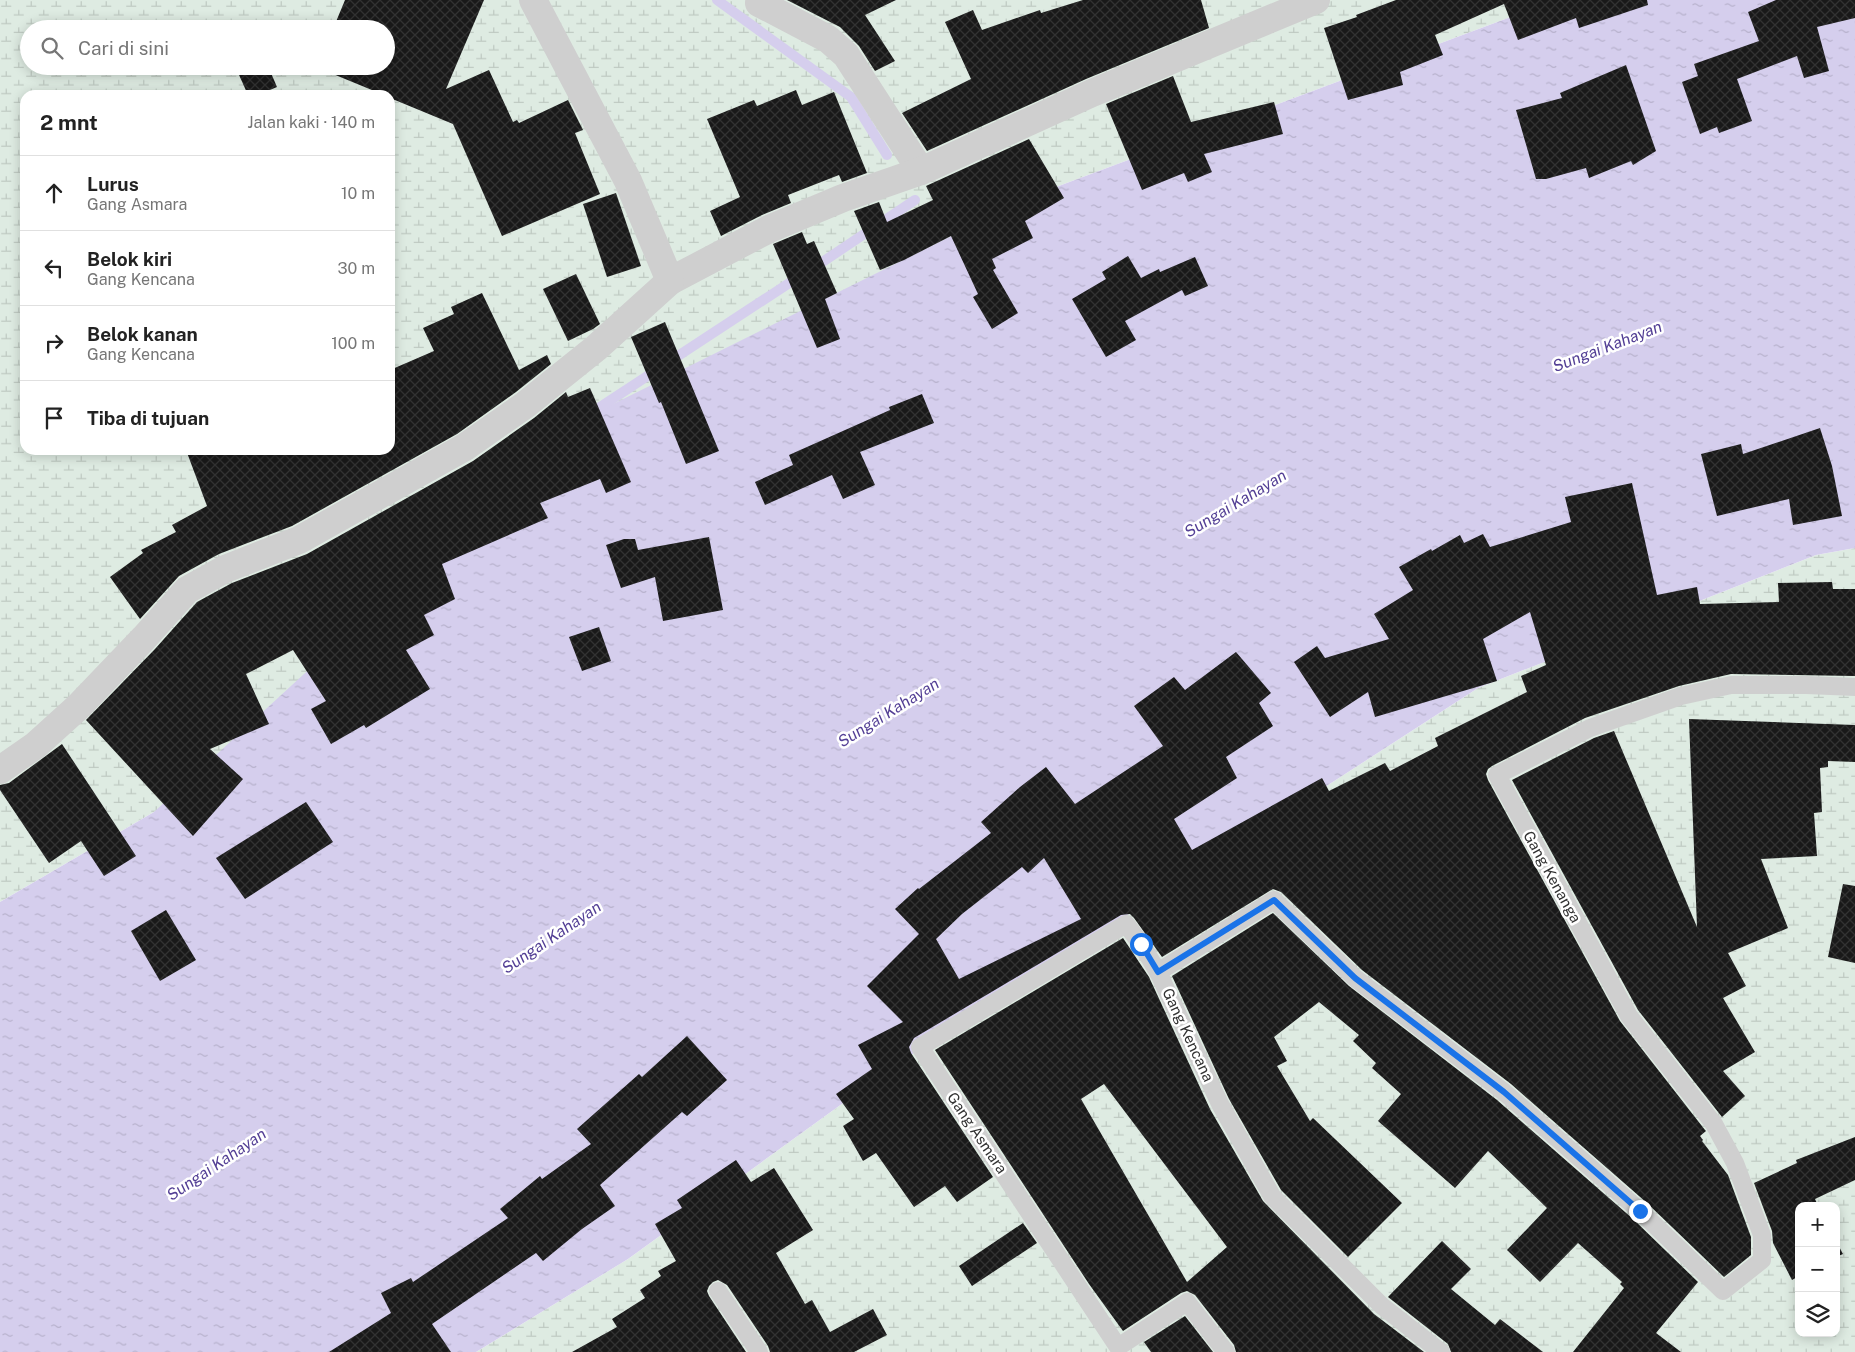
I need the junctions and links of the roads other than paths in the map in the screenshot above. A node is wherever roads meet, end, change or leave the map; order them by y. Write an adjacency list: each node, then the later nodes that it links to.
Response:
1 (533, 0): 5 (street)
2 (1316, 0): 4 (street)
3 (759, 3): 4 (street)
4 (921, 171): 5 (street)
5 (670, 280): 7 (street)
6 (1855, 687): 10 (lane, Gang Kenanga)
7 (0, 770)
8 (1158, 972): 10 (lane, Gang Kencana); 12 (lane, Gang Asmara); 13 (lane, Gang Kencana)
9 (718, 1291): 11 (lane)
10 (1723, 1291)
11 (759, 1352)
12 (1226, 1352)
13 (1441, 1352)

